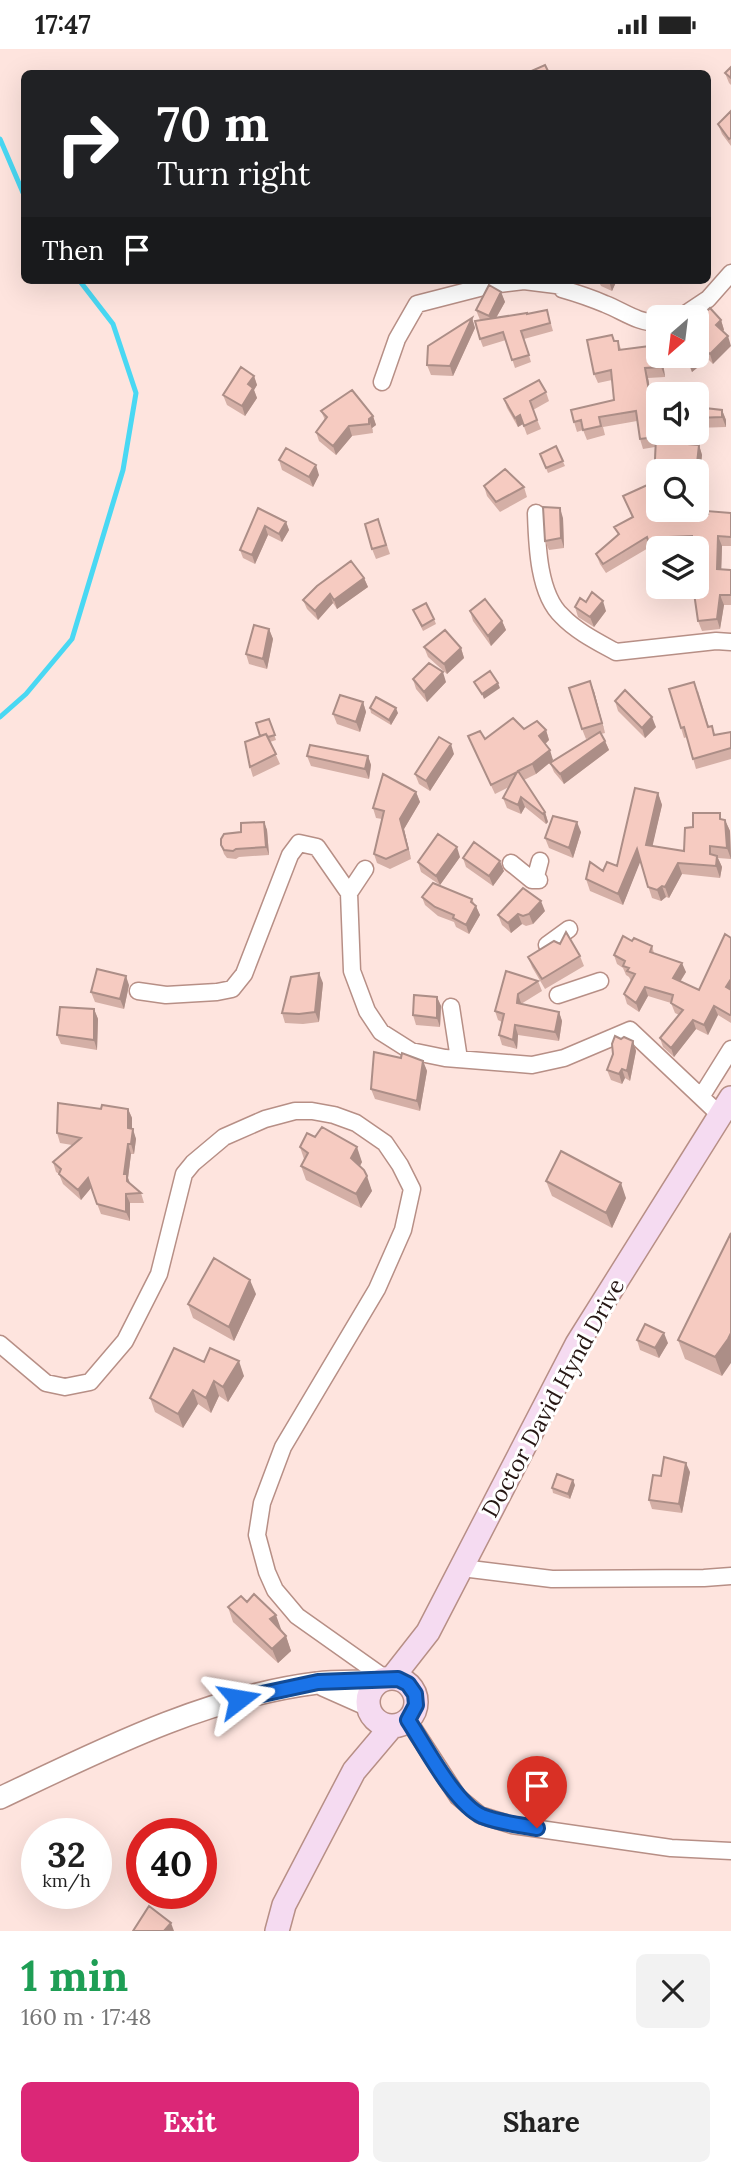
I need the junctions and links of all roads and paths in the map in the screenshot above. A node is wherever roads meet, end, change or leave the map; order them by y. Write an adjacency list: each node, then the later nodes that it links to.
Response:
1 (731, 272): 4 (street)
2 (499, 284): 6 (street)
3 (548, 284): 5 (street)
4 (699, 305)
5 (646, 322)
6 (382, 382)
7 (536, 513): 8 (street)
8 (731, 642)
9 (512, 863): 11 (street)
10 (365, 869): 12 (street)
11 (525, 891)
12 (349, 893): 16 (street); 20 (street)
13 (569, 929): 14 (street)
14 (547, 945)
15 (600, 981): 17 (street)
16 (138, 991)
17 (558, 995)
18 (451, 1007): 20 (street)
19 (731, 1049): 21 (street)
20 (459, 1059): 21 (street)
21 (701, 1097): 22 (street)
22 (726, 1106): 24 (main road, Doctor David Hynd Drive)
23 (0, 1344): 27 (street)
24 (461, 1568): 25 (street); 27 (main road, Doctor David Hynd Drive)
25 (731, 1576)
26 (318, 1682): 27 (street); 28 (street); 31 (street)
27 (393, 1682): 28 (main road); 29 (main road)
28 (369, 1708): 29 (main road); 30 (main road)
29 (400, 1723): 30 (main road); 32 (street)
30 (354, 1771): 33 (main road)
31 (0, 1798)
32 (731, 1851)
33 (277, 1931)

